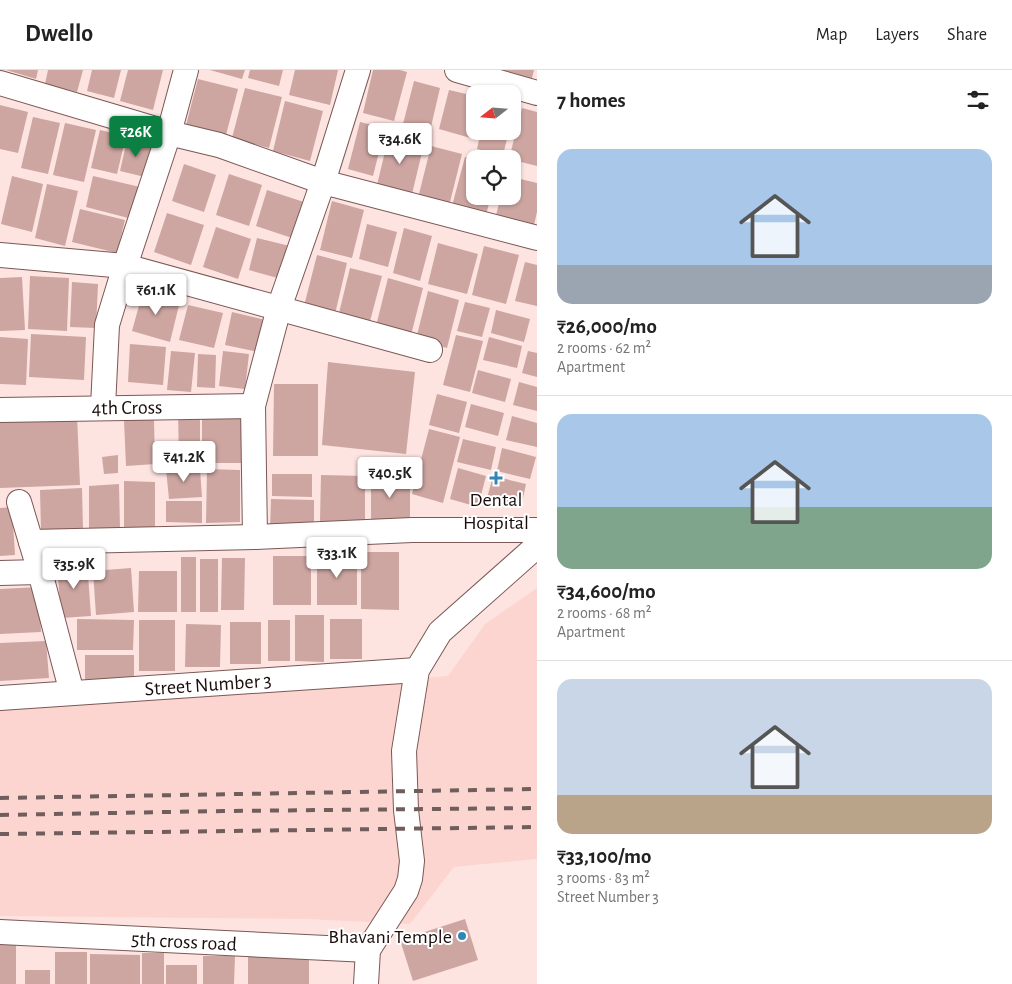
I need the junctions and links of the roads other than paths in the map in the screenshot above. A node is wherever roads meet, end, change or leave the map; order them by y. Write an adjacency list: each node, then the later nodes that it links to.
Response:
1 (186, 70): 6 (street)
2 (358, 70): 7 (street)
3 (456, 70): 5 (street)
4 (0, 82): 6 (street)
5 (537, 93)
6 (170, 133): 7 (street); 10 (street)
7 (323, 182): 8 (street); 11 (street)
8 (537, 238)
9 (0, 255): 10 (street)
10 (125, 266): 11 (street); 14 (street)
11 (279, 308): 12 (street); 13 (street)
12 (430, 350)
13 (254, 406): 14 (street, 4th Cross); 18 (street)
14 (104, 407): 15 (street, 4th Cross)
15 (0, 410)
16 (19, 502): 19 (street)
17 (537, 530): 18 (street)
18 (255, 537): 19 (street)
19 (31, 542): 21 (street)
20 (537, 546): 23 (street)
21 (40, 572): 22 (street); 24 (street)
22 (0, 574)
23 (417, 670): 24 (street, Street Number 3); 27 (street)
24 (72, 693): 25 (street, Street Number 3)
25 (0, 698)
26 (0, 932): 27 (street, 5th cross road)
27 (368, 950): 28 (street)
28 (366, 984)

